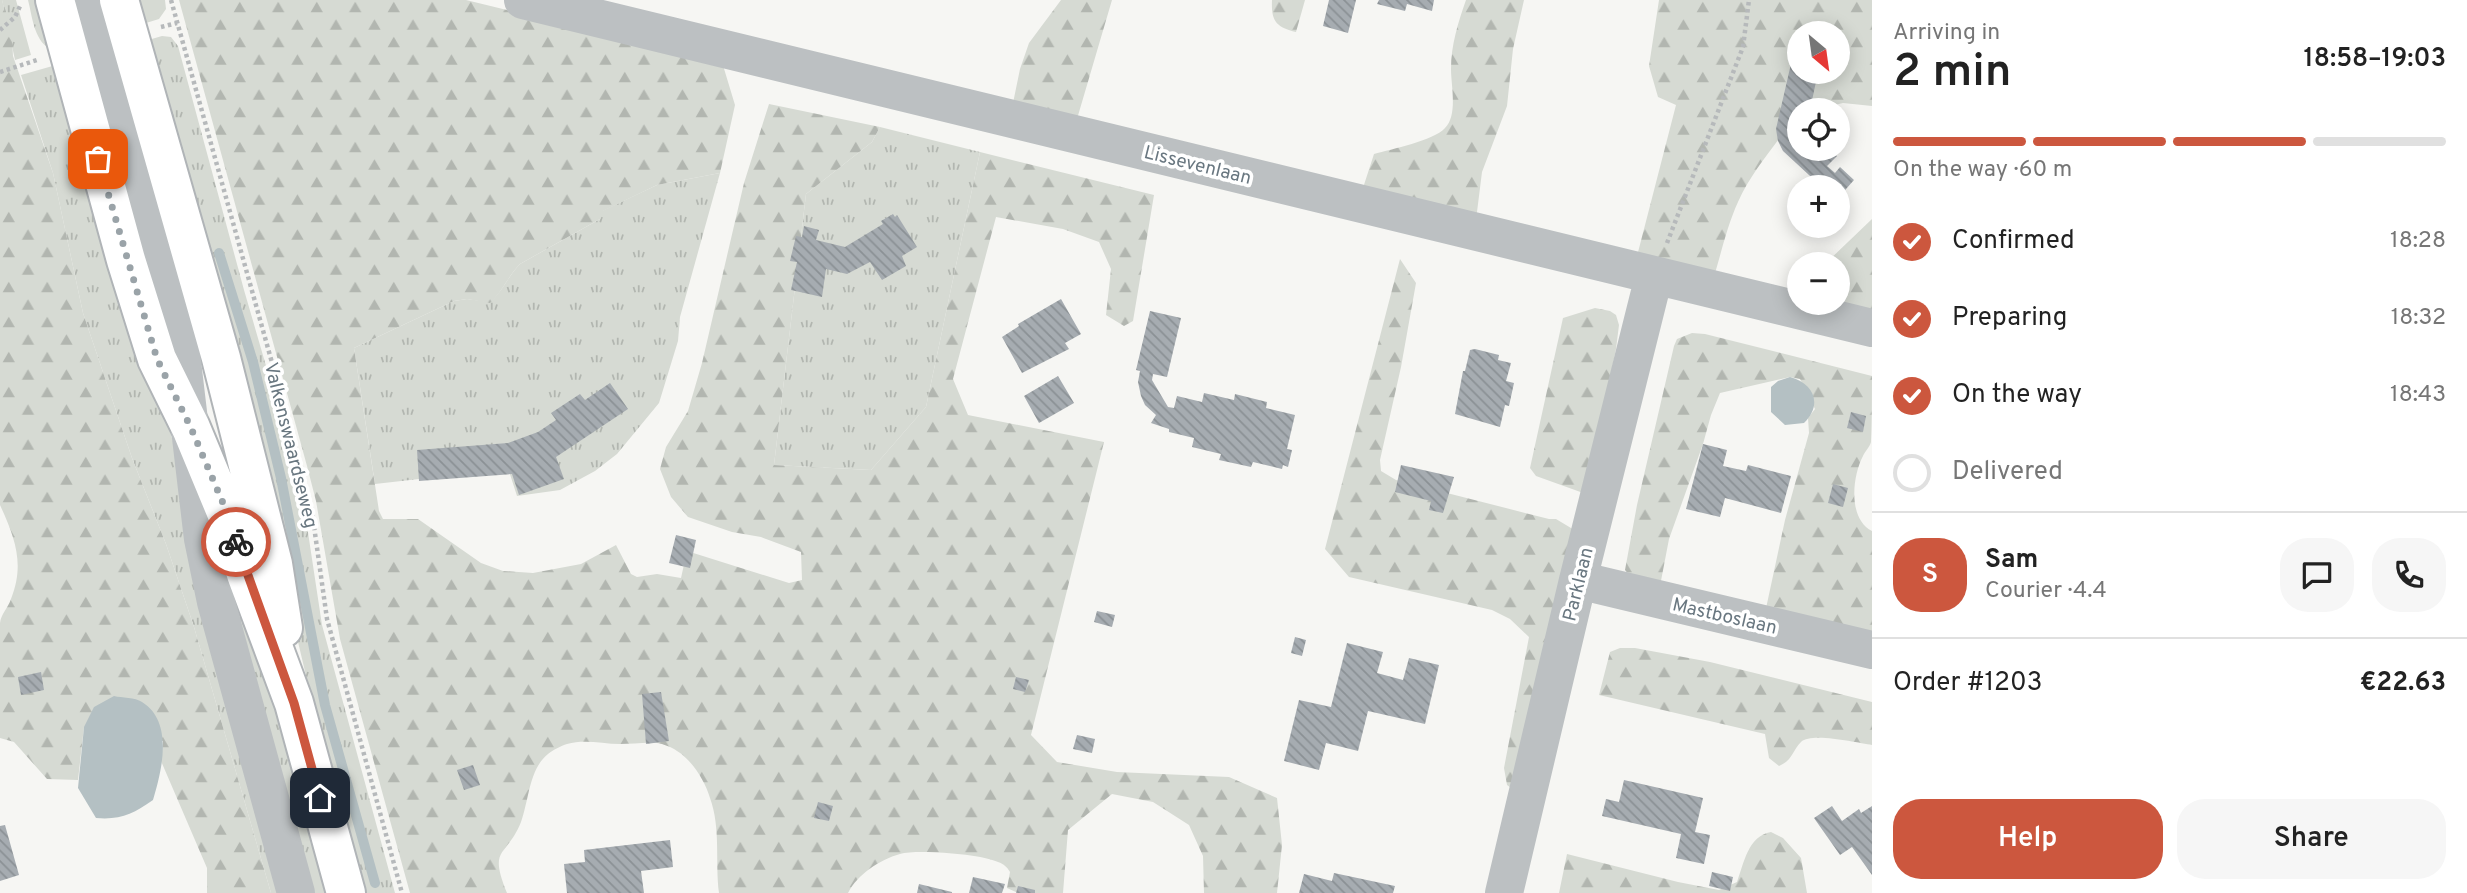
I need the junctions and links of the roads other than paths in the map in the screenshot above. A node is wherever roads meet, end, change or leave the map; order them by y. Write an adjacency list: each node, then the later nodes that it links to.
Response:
1 (55, 0): 9 (main road)
2 (85, 0): 5 (street)
3 (119, 0): 8 (main road)
4 (523, 0): 6 (street, Lissevenlaan)
5 (155, 235): 8 (street); 9 (street)
6 (1654, 275): 7 (street, Lissevenlaan); 10 (street, Parklaan)
7 (1872, 328)
8 (221, 358): 12 (main road)
9 (191, 428): 12 (main road); 13 (street)
10 (1578, 580): 11 (street, Mastboslaan); 15 (street, Parklaan)
11 (1872, 650)
12 (294, 703): 14 (main road)
13 (296, 893)
14 (346, 893)
15 (1504, 893)

